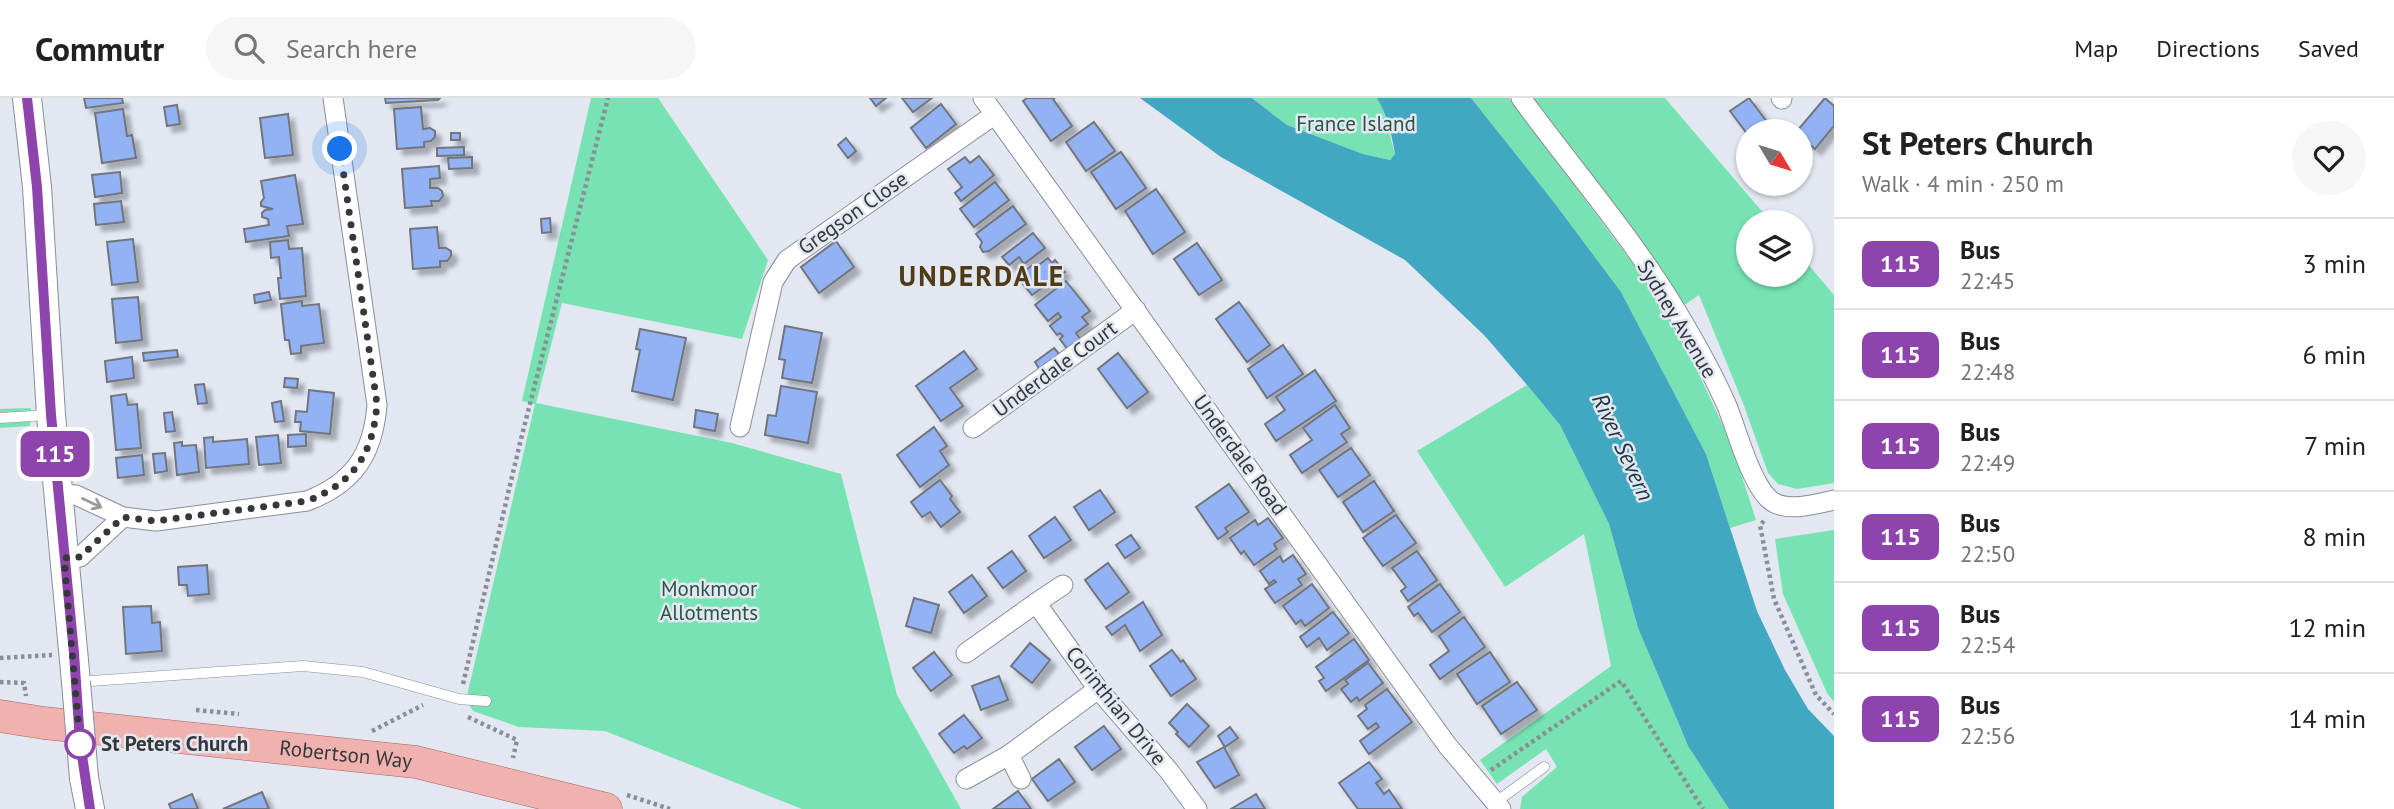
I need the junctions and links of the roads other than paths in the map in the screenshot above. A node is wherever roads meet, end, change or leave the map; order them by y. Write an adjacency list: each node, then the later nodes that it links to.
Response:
1 (27, 98): 7 (street)
2 (333, 98): 13 (street)
3 (983, 98): 5 (street, Underdale Road)
4 (1521, 98): 12 (street, Sydney Avenue)
5 (995, 115): 6 (street, Underdale Road); 9 (street, Gregson Close)
6 (1136, 310): 10 (street, Underdale Court); 26 (street, Underdale Road)
7 (51, 415): 8 (lane); 11 (street)
8 (0, 418)
9 (740, 428)
10 (974, 428)
11 (59, 494): 13 (street, one-way to 13); 14 (street)
12 (1834, 500)
13 (123, 517): 14 (street)
14 (64, 558): 18 (street)
15 (1063, 585): 16 (street)
16 (1036, 603): 17 (street); 19 (street, Corinthian Drive)
17 (966, 653)
18 (76, 682): 20 (lane); 27 (street, bridge)
19 (1098, 689): 22 (street); 29 (street, Corinthian Drive)
20 (486, 701)
21 (0, 716): 28 (main road, Robertson Way)
22 (1009, 755): 24 (street); 25 (street)
23 (1544, 767): 26 (lane)
24 (966, 779)
25 (1021, 779)
26 (1498, 806)
27 (90, 809)
28 (606, 809)
29 (1196, 809)

